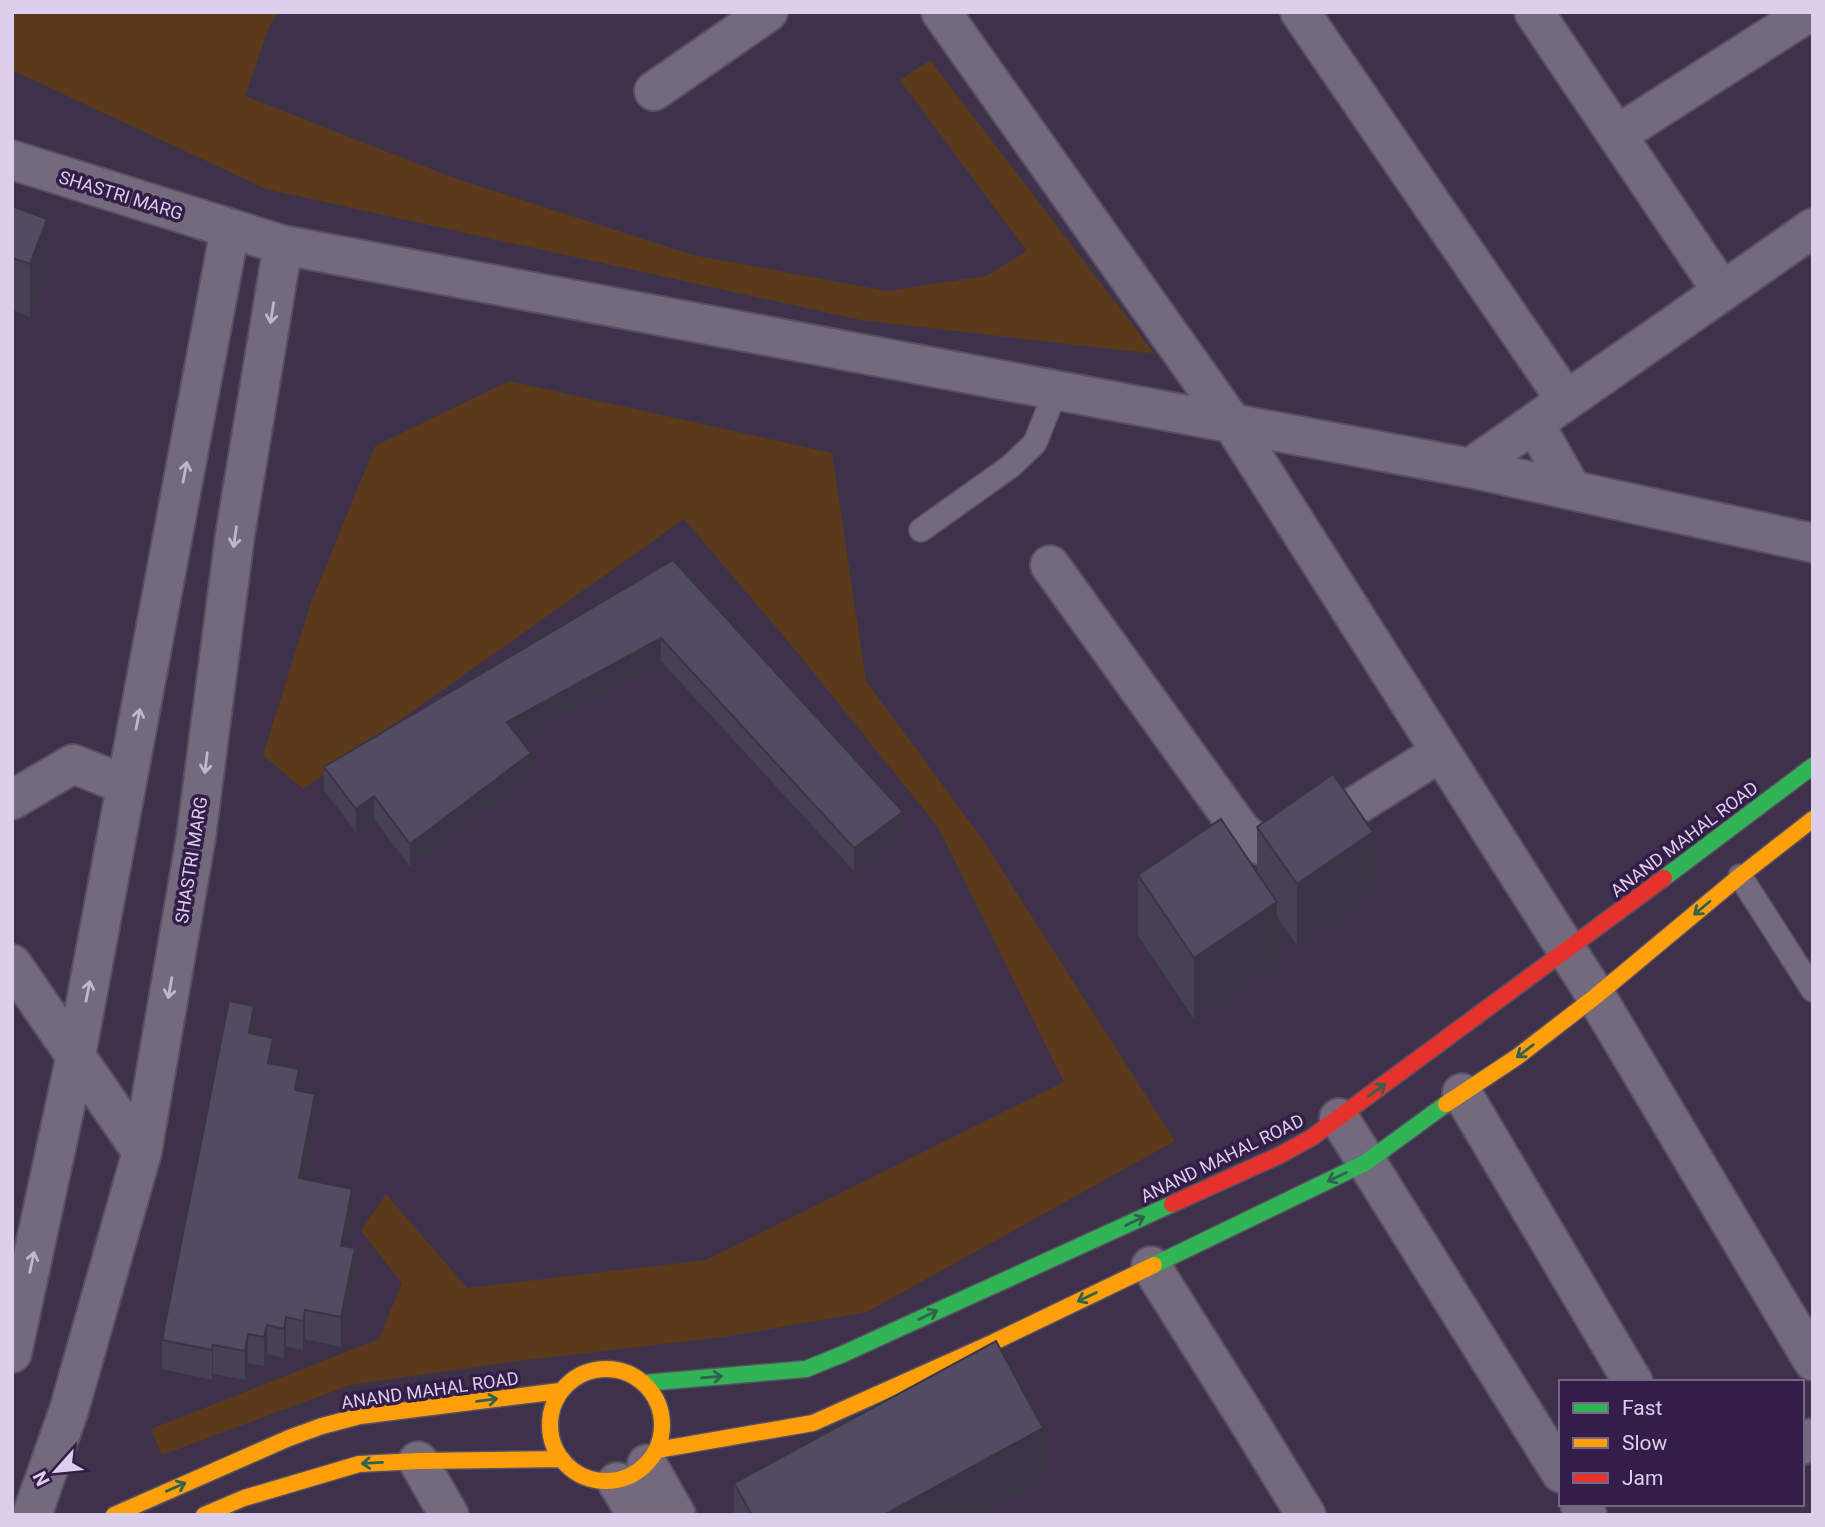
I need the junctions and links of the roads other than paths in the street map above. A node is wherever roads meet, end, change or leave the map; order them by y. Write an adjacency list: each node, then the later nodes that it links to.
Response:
1 (768, 12): 6 (street)
2 (940, 12): 15 (street)
3 (1300, 12): 14 (street)
4 (1534, 12): 7 (street)
5 (1810, 12): 7 (street)
6 (654, 91)
7 (1617, 135): 12 (street)
8 (12, 160): 10 (street, SHASTRI MARG)
9 (1813, 228): 12 (street)
10 (230, 229): 11 (street, SHASTRI MARG); 24 (street, one-way to 10)
11 (283, 246): 13 (street); 35 (street, SHASTRI MARG, one-way to 35)
12 (1723, 291): 14 (street)
13 (1056, 390): 15 (street); 19 (lane)
14 (1566, 400): 16 (street)
15 (1232, 423): 17 (street); 22 (street)
16 (1534, 423): 17 (street); 18 (street)
17 (1471, 468): 18 (street)
18 (1572, 490): 20 (street)
19 (921, 530)
20 (1813, 543)
21 (1050, 565): 22 (street)
22 (1441, 752): 28 (street)
23 (1813, 766): 28 (main road, ANAND MAHAL ROAD)
24 (126, 785): 25 (street); 32 (street, one-way to 24)
25 (12, 800)
26 (1813, 819): 27 (main road)
27 (1740, 876): 30 (lane); 31 (main road, one-way to 31)
28 (1568, 950): 31 (street); 34 (main road, ANAND MAHAL ROAD, one-way to 28)
29 (12, 964): 32 (street)
30 (1813, 990)
31 (1597, 996): 33 (main road, one-way to 33); 39 (street)
32 (76, 1055): 35 (street); 38 (street, one-way to 32)
33 (1462, 1093): 36 (main road); 40 (street)
34 (1339, 1118): 36 (street); 41 (main road, ANAND MAHAL ROAD, one-way to 34)
35 (142, 1152): 48 (street, SHASTRI MARG)
36 (1366, 1163): 37 (main road, one-way to 37); 46 (street)
37 (1151, 1266): 45 (main road, one-way to 45); 54 (street)
38 (12, 1353)
39 (1813, 1360)
40 (1632, 1380)
41 (644, 1383): 42 (main road); 45 (main road)
42 (560, 1391): 43 (main road); 49 (main road, ANAND MAHAL ROAD, one-way to 42)
43 (562, 1459): 44 (main road); 45 (main road)
44 (418, 1461): 47 (main road, one-way to 47); 51 (street)
45 (640, 1465): 52 (street); 53 (street)
46 (1559, 1471)
47 (249, 1506): 50 (main road)
48 (32, 1515)
49 (114, 1515)
50 (204, 1515)
51 (449, 1515)
52 (637, 1515)
53 (676, 1515)
54 (1306, 1515)

